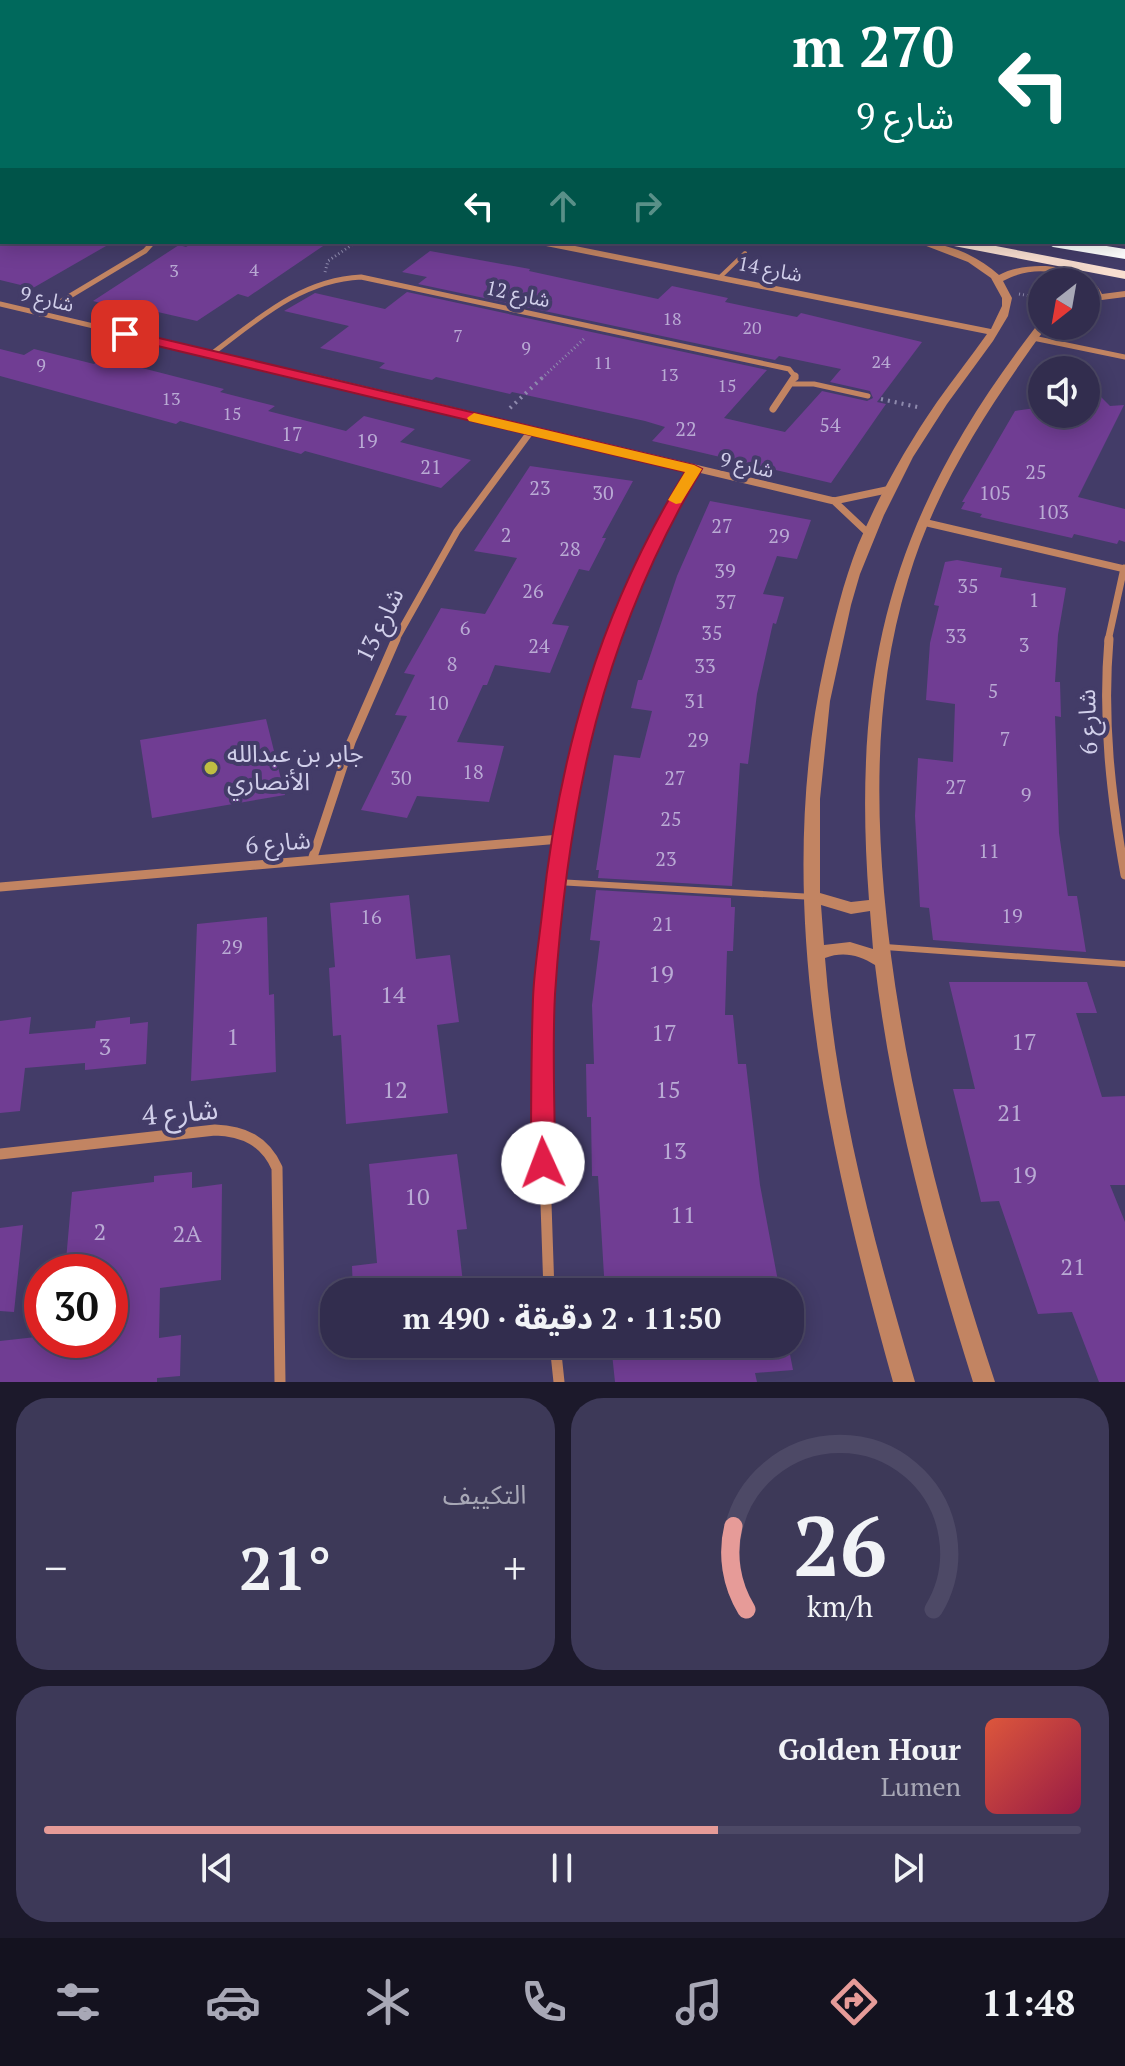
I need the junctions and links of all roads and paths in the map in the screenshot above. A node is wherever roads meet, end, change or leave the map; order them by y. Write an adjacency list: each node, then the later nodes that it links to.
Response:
1 (151, 244): 17 (street)
2 (353, 244): 11 (path)
3 (551, 244): 12 (street, شارع 14)
4 (926, 244): 13 (street)
5 (964, 244): 10 (main road)
6 (1065, 244): 8 (highway)
7 (745, 253): 12 (lane)
8 (1125, 254)
9 (1028, 271): 13 (street)
10 (1125, 275)
11 (332, 277): 18 (street, شارع 12); 22 (street)
12 (719, 278): 19 (street, شارع 14)
13 (997, 280): 19 (street)
14 (1125, 294): 15 (street)
15 (1100, 297)
16 (0, 304): 17 (street, شارع 9)
17 (40, 314): 22 (street, شارع 9)
18 (596, 327): 24 (street, شارع 12); 28 (path)
19 (992, 332): 27 (street)
20 (1032, 340): 33 (street)
21 (1066, 340): 23 (street)
22 (210, 355): 28 (street, شارع 9)
23 (1125, 357)
24 (793, 384): 25 (lane); 26 (street)
25 (868, 396): 27 (path)
26 (773, 409)
27 (935, 411): 31 (street)
28 (494, 423): 29 (street, شارع 9)
29 (531, 431): 30 (street, شارع 9); 37 (street, شارع 13)
30 (694, 469): 32 (street, شارع 9); 36 (street)
31 (891, 489): 32 (street); 34 (street)
32 (834, 501): 34 (street)
33 (923, 522): 35 (street); 42 (street)
34 (869, 534): 41 (street)
35 (1124, 568): 38 (street, شارع 6)
36 (560, 839): 37 (street, شارع 6); 39 (street)
37 (312, 860): 40 (street, شارع 6)
38 (1125, 875)
39 (557, 882): 41 (lane); 47 (street)
40 (0, 887)
41 (813, 897): 42 (street); 44 (street)
42 (876, 904): 43 (street)
43 (881, 954): 44 (street); 45 (lane); 52 (street)
44 (815, 955): 51 (street)
45 (1125, 964)
46 (0, 1154): 49 (street, شارع 4)
47 (548, 1278)
48 (556, 1358): 50 (street)
49 (280, 1382)
50 (559, 1382)
51 (904, 1382)
52 (984, 1382)

